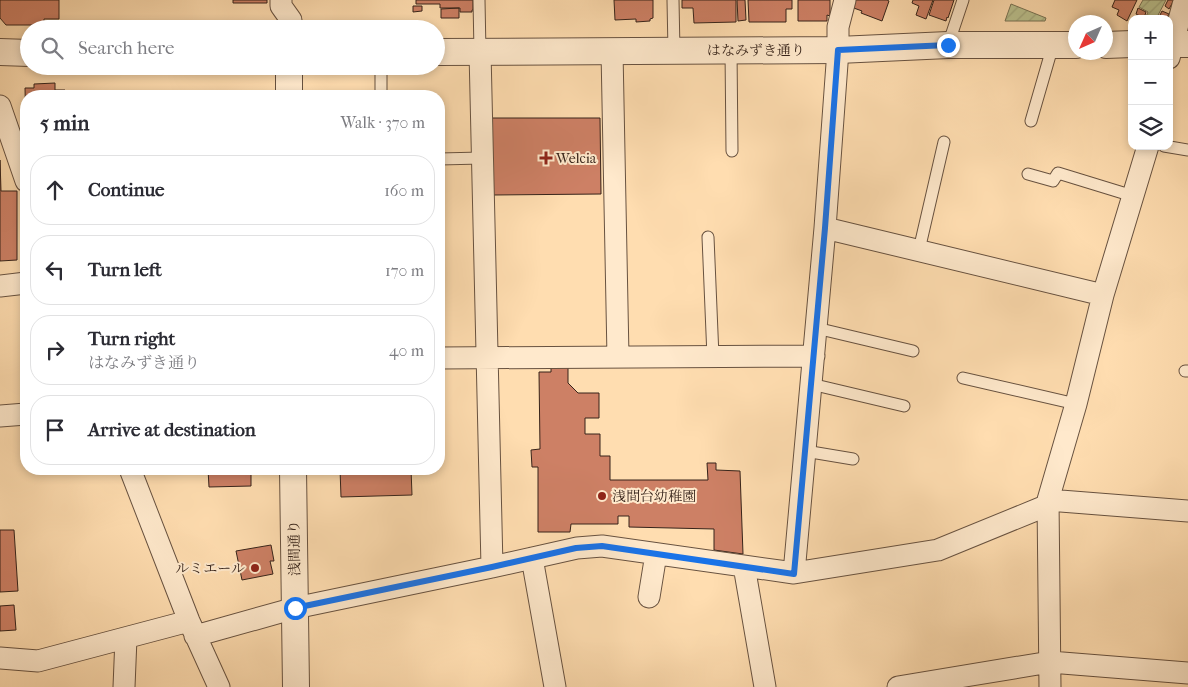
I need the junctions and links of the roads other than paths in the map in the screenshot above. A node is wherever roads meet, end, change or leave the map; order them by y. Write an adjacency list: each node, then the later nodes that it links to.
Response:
1 (281, 0): 7 (street)
2 (479, 0): 20 (lane)
3 (673, 0): 16 (lane)
4 (845, 0): 14 (street)
5 (963, 0): 9 (lane)
6 (1185, 0): 12 (street)
7 (291, 20)
8 (1128, 44): 11 (street)
9 (948, 45): 10 (street, はなみずき通り); 14 (street, はなみずき通り)
10 (1064, 45): 26 (lane)
11 (1113, 45)
12 (1175, 47)
13 (731, 50): 14 (street, はなみずき通り); 16 (street, はなみずき通り); 31 (lane)
14 (838, 50): 37 (street)
15 (612, 51): 16 (street, はなみずき通り); 20 (street, はなみずき通り); 46 (street)
16 (674, 51)
17 (0, 52): 18 (street)
18 (20, 52)
19 (445, 52): 20 (street, はなみずき通り)
20 (480, 52): 32 (street)
21 (289, 75): 23 (street)
22 (381, 75): 24 (lane)
23 (290, 90)
24 (381, 90)
25 (0, 106): 34 (street)
26 (1032, 121)
27 (944, 142): 39 (lane)
28 (1173, 148): 30 (lane)
29 (1147, 150): 36 (street)
30 (1188, 150)
31 (732, 151)
32 (482, 158): 33 (lane); 49 (street)
33 (445, 159)
34 (20, 164)
35 (1028, 174): 36 (lane)
36 (1133, 196): 42 (street)
37 (825, 228): 39 (street); 43 (street)
38 (708, 237): 47 (lane)
39 (919, 250): 42 (street)
40 (20, 284): 41 (street)
41 (0, 286)
42 (1103, 295): 52 (street)
43 (816, 328): 44 (lane); 45 (street)
44 (913, 351)
45 (814, 356): 47 (street); 51 (street)
46 (618, 357): 47 (street); 49 (street)
47 (713, 357)
48 (445, 358): 49 (street)
49 (487, 358): 65 (street)
50 (963, 378): 52 (lane)
51 (811, 384): 53 (lane); 56 (street)
52 (1076, 404): 60 (street)
53 (904, 406)
54 (20, 414): 55 (street)
55 (0, 416)
56 (805, 451): 57 (lane); 66 (street)
57 (853, 459)
58 (132, 475): 69 (street)
59 (293, 475): 68 (street, 浅間通り)
60 (1048, 502): 61 (street); 66 (street); 72 (street)
61 (1188, 511)
62 (656, 554): 63 (street); 64 (street); 67 (street)
63 (532, 558): 65 (street); 77 (street)
64 (744, 566): 66 (street); 78 (street)
65 (492, 567): 68 (street)
66 (794, 574)
67 (649, 597)
68 (295, 608): 69 (street); 76 (street, 浅間通り)
69 (192, 629): 70 (street); 75 (street)
70 (126, 638): 71 (street); 74 (street)
71 (0, 658)
72 (1050, 662): 73 (street); 79 (street); 80 (street)
73 (1188, 673)
74 (124, 687)
75 (219, 687)
76 (296, 687)
77 (555, 687)
78 (765, 687)
79 (898, 687)
80 (1050, 687)

